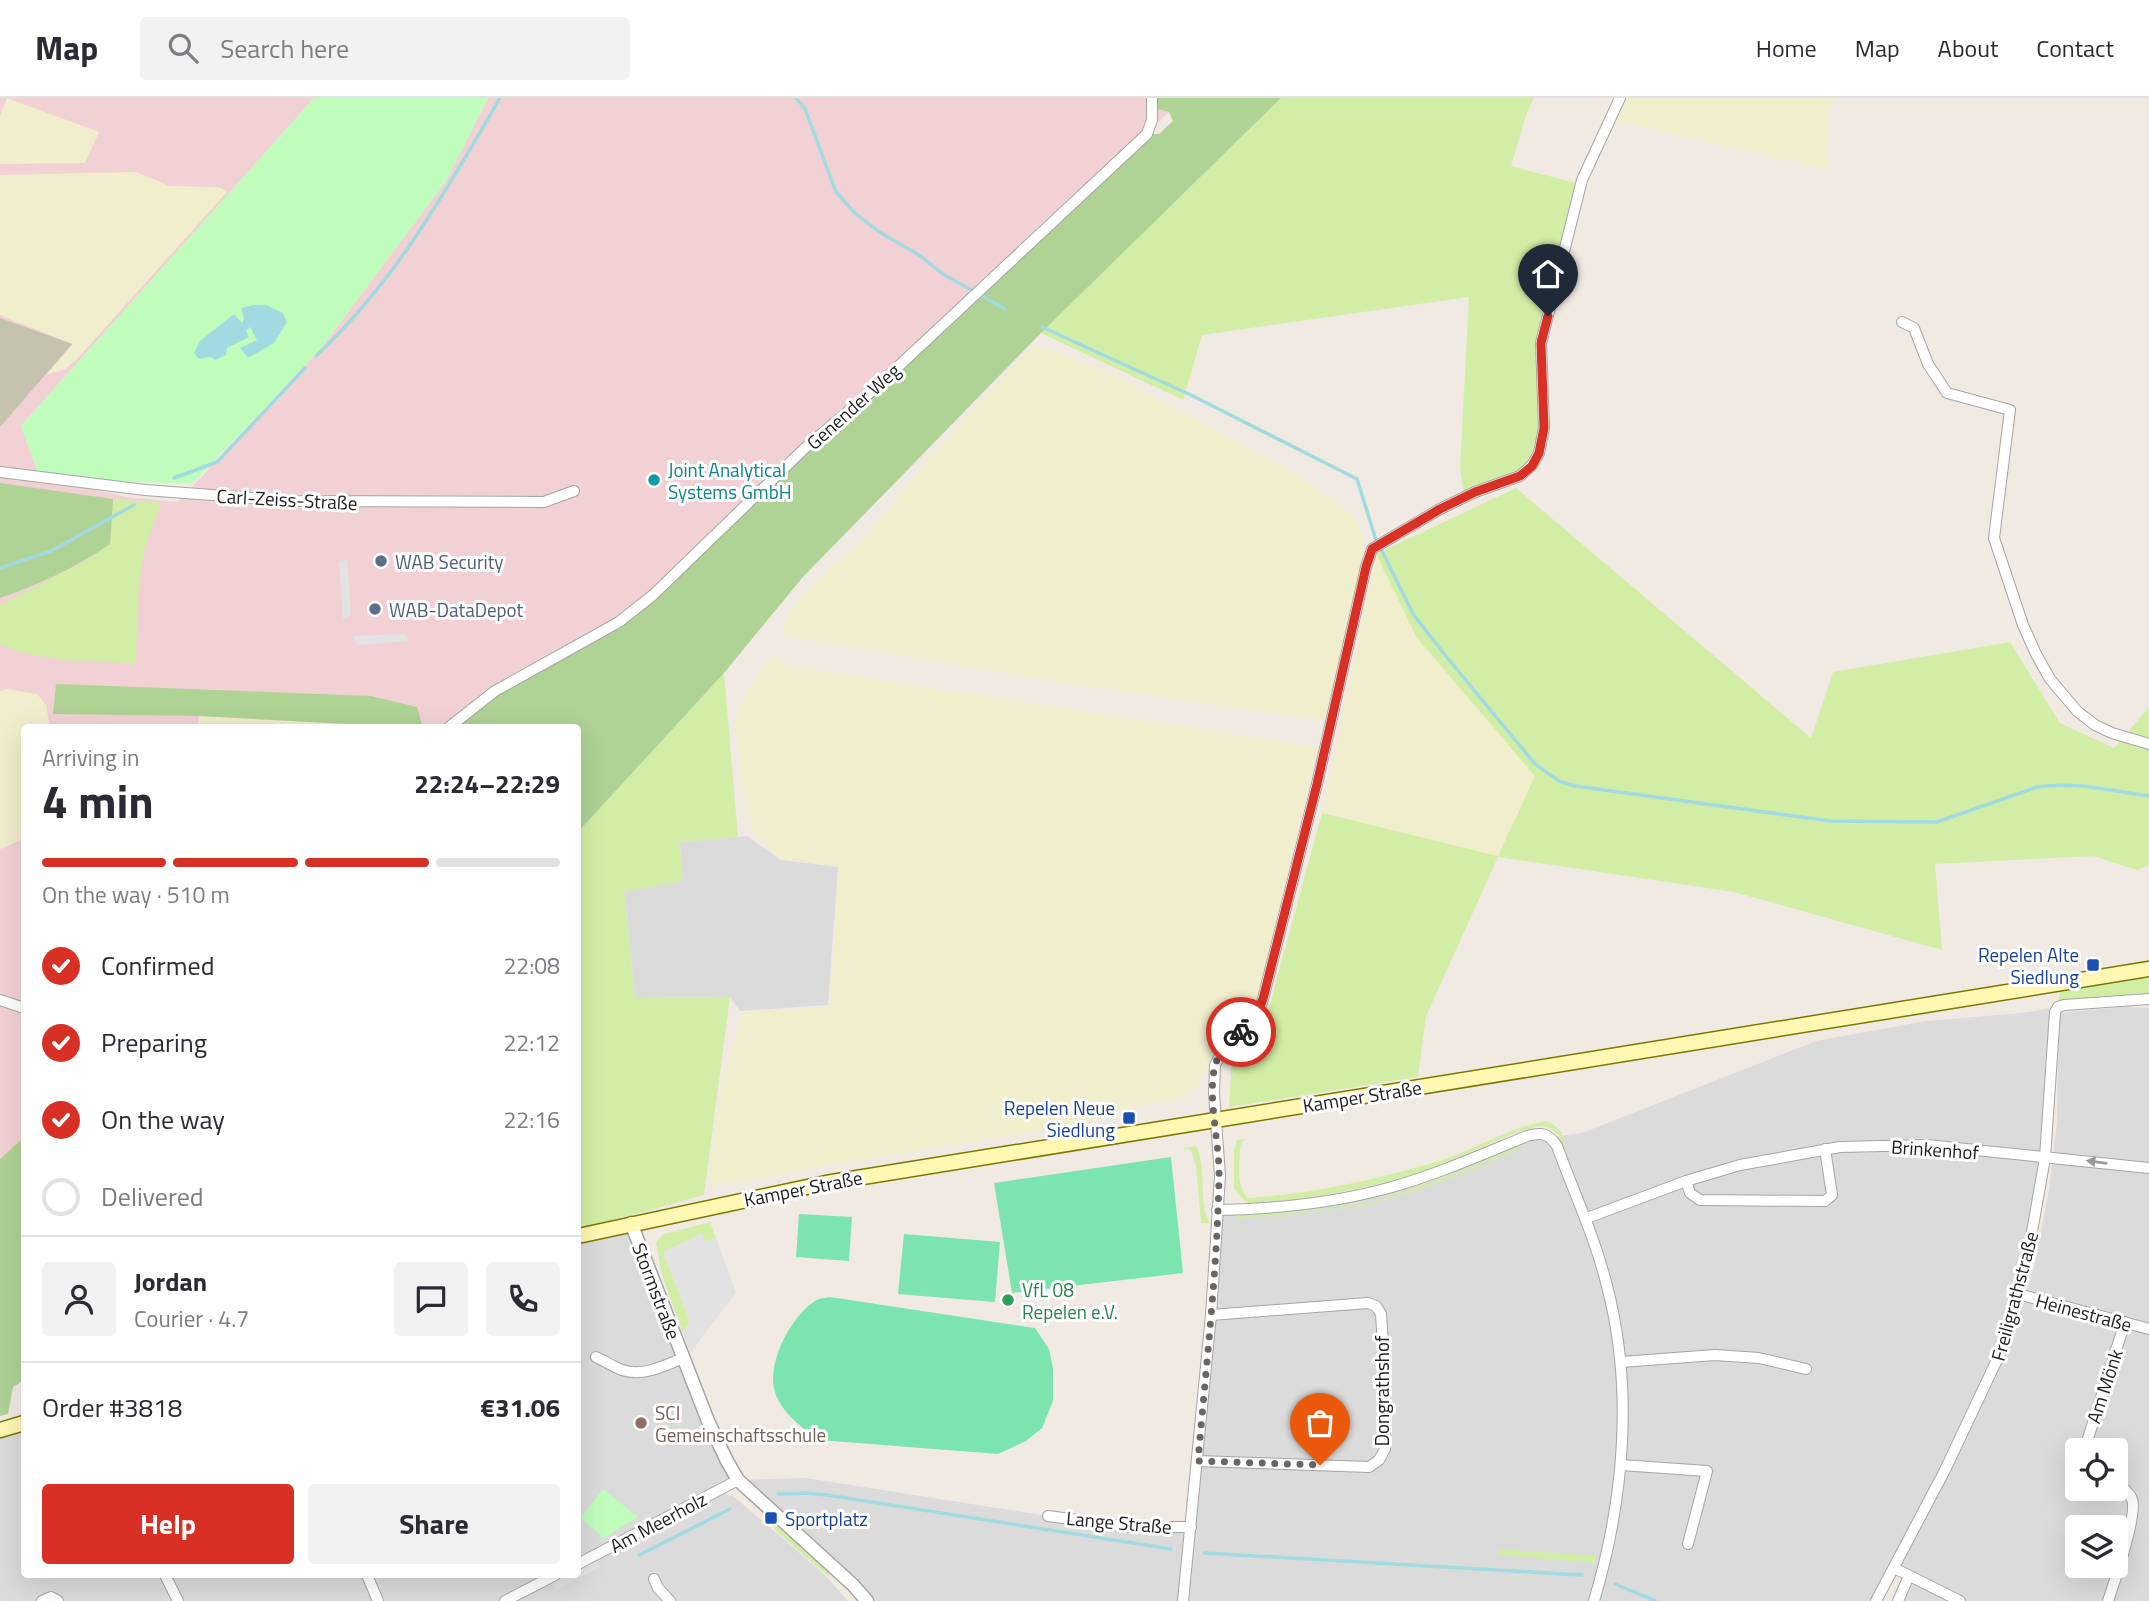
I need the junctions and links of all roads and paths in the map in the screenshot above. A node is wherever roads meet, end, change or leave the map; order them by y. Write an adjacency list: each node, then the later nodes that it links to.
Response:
1 (1152, 98): 6 (street, Genender Weg)
2 (1620, 98): 12 (street)
3 (1902, 322): 7 (street)
4 (0, 472): 5 (street, Carl-Zeiss-Straße)
5 (574, 491)
6 (453, 724)
7 (2149, 744)
8 (2149, 968): 12 (main road, Kamper Straße)
9 (2149, 999): 14 (street, Freiligrathstraße)
10 (0, 1000): 11 (street)
11 (21, 1007)
12 (1216, 1120): 17 (street); 19 (main road, Kamper Straße)
13 (1825, 1149): 14 (street, Brinkenhof); 16 (street, Brinkenhof); 16 (street)
14 (2045, 1158): 15 (street, Brinkenhof, one-way to 14); 21 (street, Freiligrathstraße)
15 (2149, 1168)
16 (1686, 1181): 18 (street, Brinkenhof)
17 (1217, 1210): 18 (street); 22 (street)
18 (1587, 1218): 27 (street)
19 (631, 1223): 20 (main road, Kamper Straße); 26 (street, Stormstraße)
20 (581, 1235)
21 (2018, 1294): 23 (street, Heinestraße); 40 (street, Freiligrathstraße)
22 (1211, 1315): 32 (street); 32 (street, Dongrathshof)
23 (2125, 1322): 24 (street, Heinestraße); 31 (street, Am Mönk)
24 (2149, 1329)
25 (596, 1357): 26 (street, Stormstraße)
26 (683, 1358): 34 (street, Stormstraße)
27 (1621, 1362): 28 (street); 33 (street)
28 (1806, 1369)
29 (21, 1424): 30 (main road)
30 (0, 1430)
31 (2088, 1438)
32 (1198, 1461): 37 (street)
33 (1621, 1465): 38 (street); 54 (street)
34 (738, 1480): 39 (street, Am Meerholz); 52 (street, Stormstraße)
35 (2128, 1494): 58 (street)
36 (1048, 1516): 37 (street, Lange Straße)
37 (1191, 1527): 53 (street)
38 (1688, 1544)
39 (581, 1562)
40 (1894, 1568): 41 (street); 55 (street, Freiligrathstraße)
41 (1909, 1576): 56 (street); 57 (street)
42 (166, 1578): 48 (street)
43 (368, 1578): 49 (street)
44 (549, 1578): 50 (street)
45 (654, 1579): 51 (street)
46 (42, 1601): 47 (street)
47 (58, 1601)
48 (178, 1601)
49 (379, 1601)
50 (505, 1601)
51 (670, 1601)
52 (867, 1601)
53 (1183, 1601)
54 (1594, 1601)
55 (1876, 1601)
56 (1898, 1601)
57 (1960, 1601)
58 (2108, 1601)

